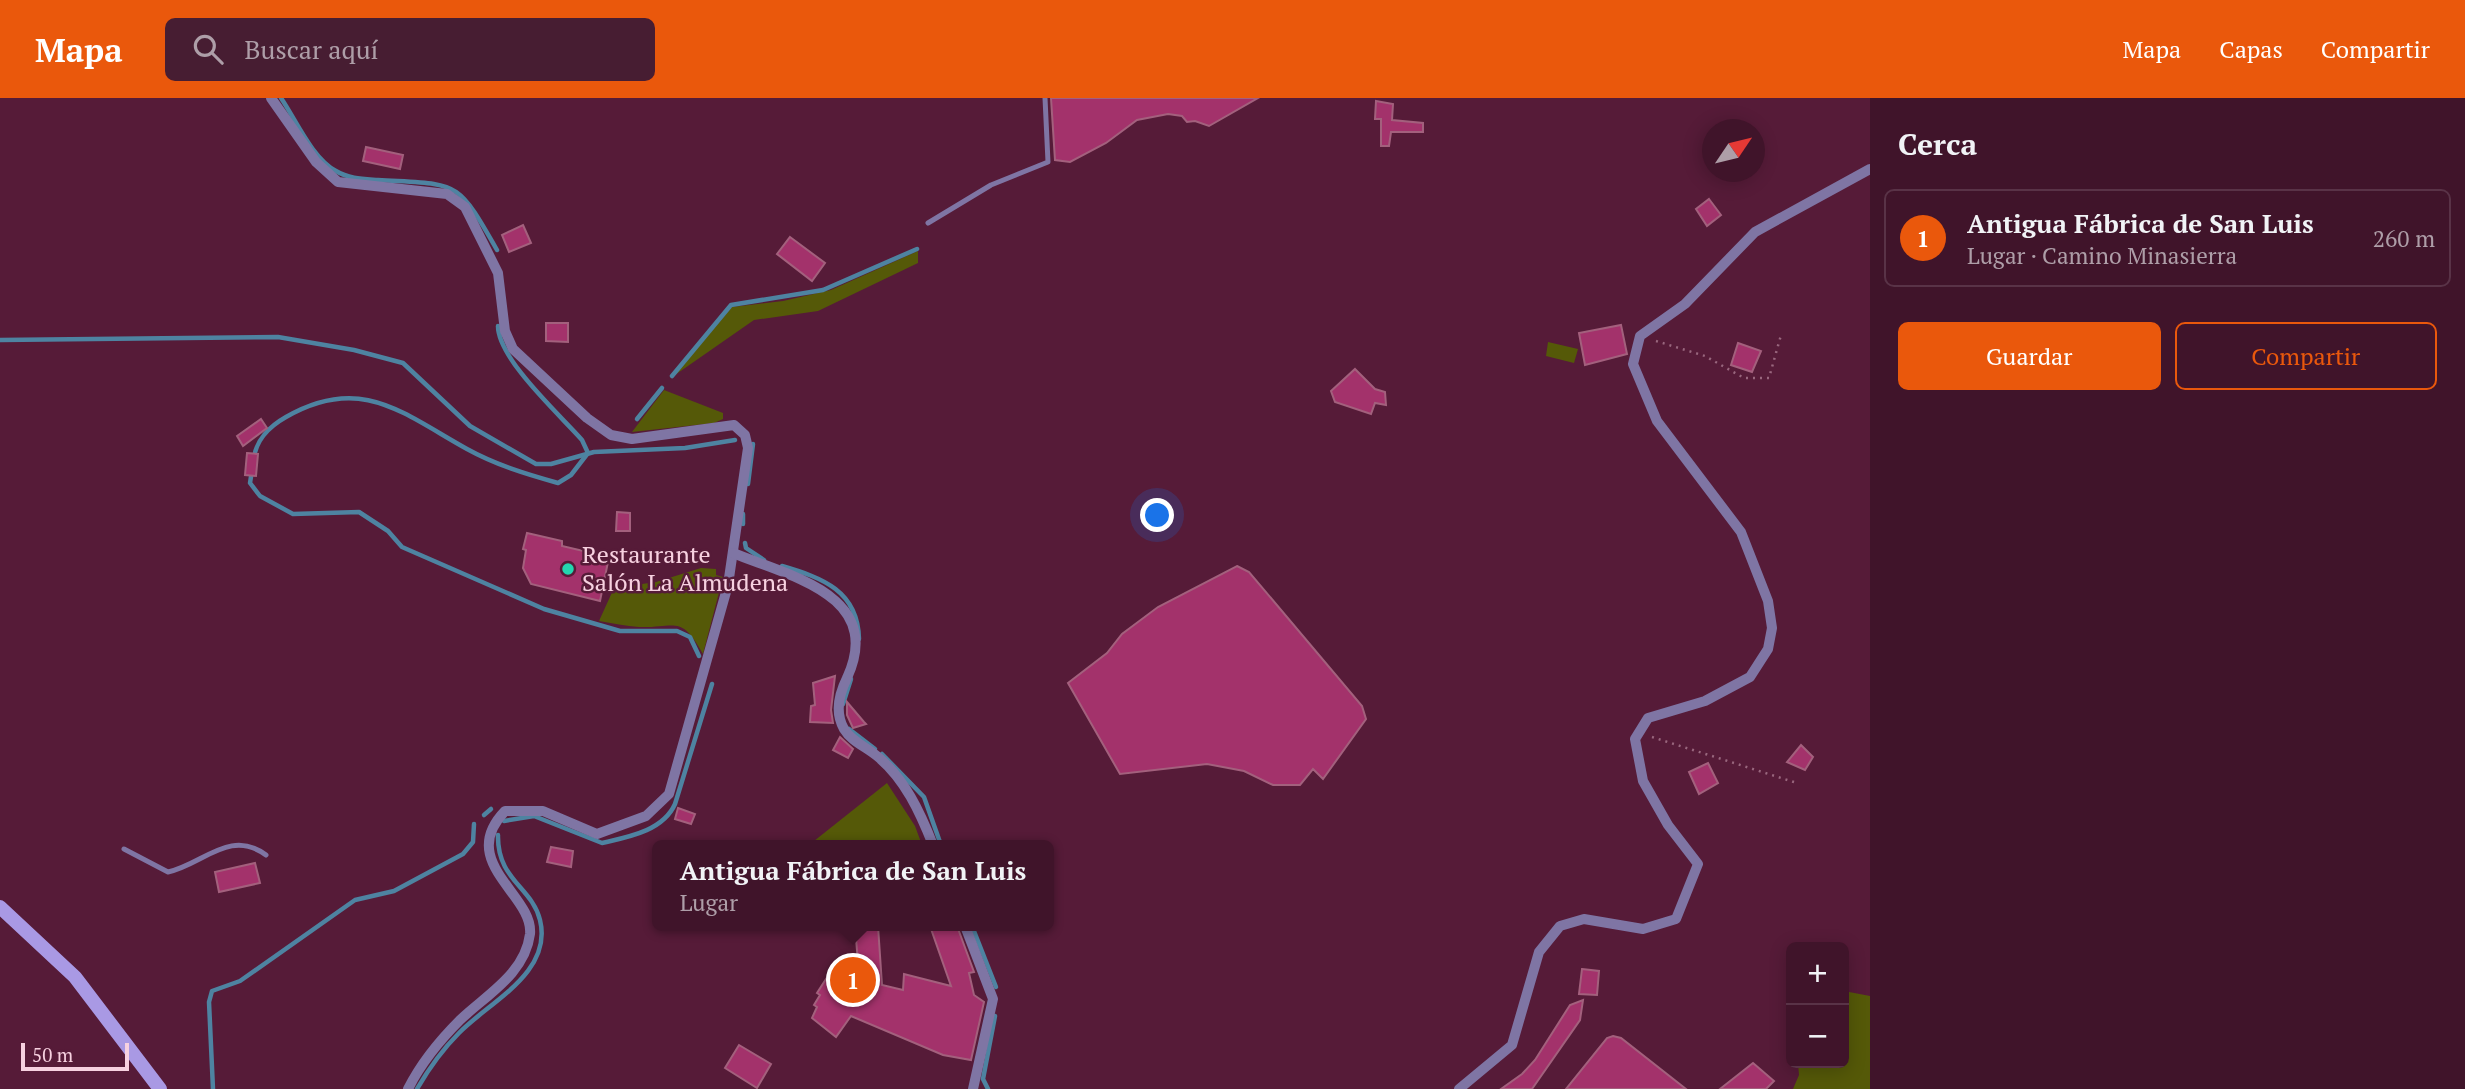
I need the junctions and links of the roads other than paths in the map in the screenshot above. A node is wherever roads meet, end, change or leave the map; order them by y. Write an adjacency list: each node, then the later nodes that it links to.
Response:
1 (271, 98): 5 (street)
2 (1045, 98): 4 (lane)
3 (1870, 169): 14 (street)
4 (928, 223)
5 (733, 554): 6 (street); 12 (street)
6 (931, 840)
7 (124, 849): 8 (lane)
8 (266, 855)
9 (0, 907): 11 (main road)
10 (967, 931): 13 (street)
11 (160, 1089)
12 (408, 1089)
13 (973, 1089)
14 (1460, 1089)

